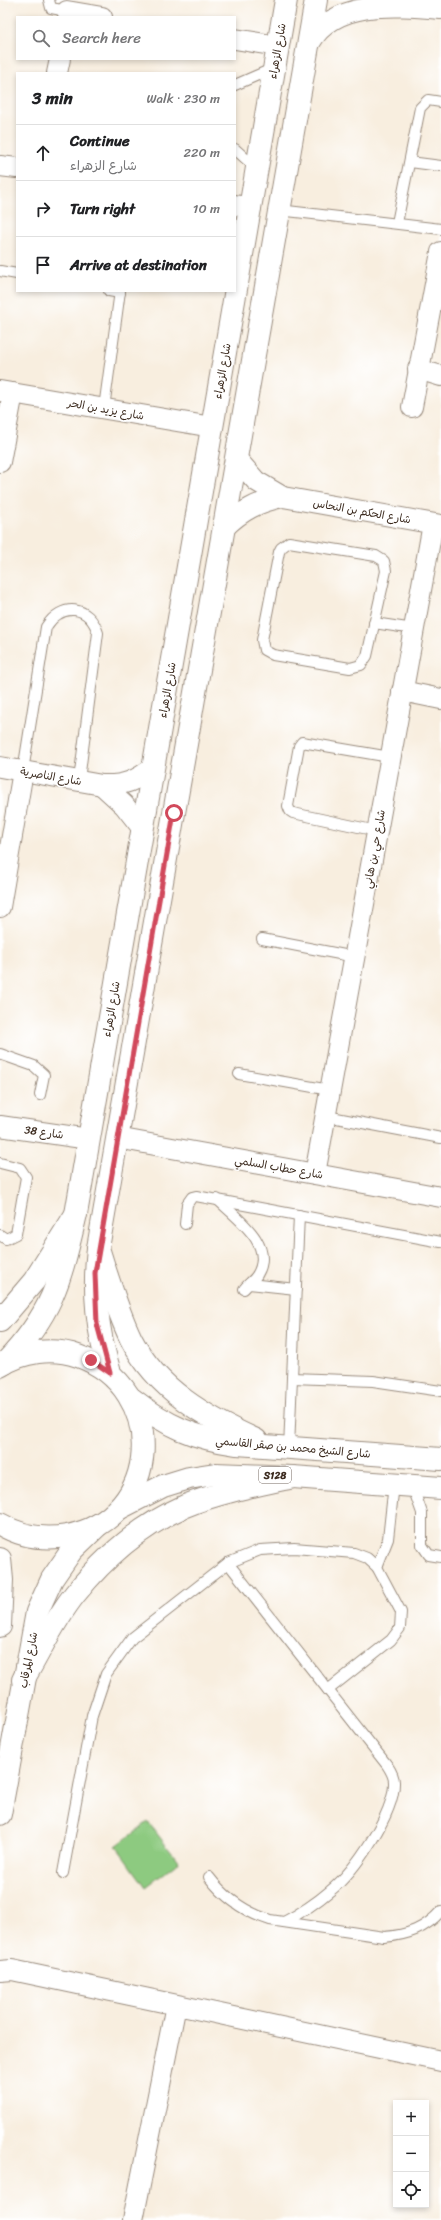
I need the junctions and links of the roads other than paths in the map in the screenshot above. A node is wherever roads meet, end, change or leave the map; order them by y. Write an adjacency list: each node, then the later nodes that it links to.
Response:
1 (49, 0): 4 (lane)
2 (286, 0): 8 (main road, شارع الزهراء)
3 (316, 0): 9 (main road)
4 (68, 9): 6 (street)
5 (441, 10): 9 (street)
6 (98, 16)
7 (236, 39): 8 (street)
8 (278, 46): 11 (main road, شارع الزهراء)
9 (308, 46): 22 (main road)
10 (60, 60): 12 (street)
11 (274, 68): 13 (lane); 20 (main road, شارع الزهراء)
12 (57, 72)
13 (236, 85)
14 (441, 102): 16 (lane)
15 (236, 150): 20 (lane)
16 (410, 162): 18 (lane); 23 (lane)
17 (0, 166): 19 (street)
18 (441, 166)
19 (16, 168)
20 (257, 169): 21 (main road, شارع الزهراء)
21 (243, 207): 25 (main road, شارع الزهراء)
22 (279, 210): 23 (lane); 38 (main road)
23 (397, 223): 24 (lane)
24 (441, 228)
25 (236, 257)
26 (441, 258): 29 (street)
27 (0, 271): 28 (lane)
28 (16, 274)
29 (437, 291): 32 (street)
30 (120, 292): 36 (lane)
31 (231, 292): 37 (main road, شارع الزهراء)
32 (418, 369): 33 (street); 35 (street)
33 (441, 376)
34 (6, 392): 36 (street, شارع يزيد بن الحر); 39 (street)
35 (412, 407)
36 (104, 408): 37 (street, شارع يزيد بن الحر)
37 (212, 427): 49 (main road, شارع الزهراء)
38 (236, 458): 40 (street, شارع الحكم بن النحاس); 42 (main road)
39 (0, 462)
40 (283, 497): 41 (street, شارع الحكم بن النحاس); 42 (street, شارع الحكم بن النحاس)
41 (437, 525): 44 (street, شارع حي بن هاني)
42 (224, 528): 64 (main road)
43 (374, 623): 43 (lane); 44 (lane)
44 (414, 630): 45 (street, شارع حي بن هاني)
45 (402, 691): 46 (street); 47 (street, شارع حي بن هاني)
46 (441, 699)
47 (390, 757): 54 (street, شارع حي بن هاني); 54 (lane)
48 (0, 767): 50 (street, شارع الناصرية)
49 (153, 767): 52 (street, شارع الناصرية); 53 (main road, شارع الزهراء)
50 (23, 771): 51 (street, شارع الناصرية); 51 (lane); 55 (street)
51 (79, 780): 52 (street, شارع الناصرية)
52 (102, 785): 53 (street)
53 (142, 828): 66 (main road, شارع الزهراء)
54 (377, 831): 57 (street, شارع حي بن هاني)
55 (0, 907)
56 (262, 938): 57 (lane)
57 (354, 956): 60 (street, شارع حي بن هاني)
58 (0, 1054): 61 (lane)
59 (239, 1074): 60 (lane)
60 (330, 1090): 62 (street, شارع حي بن هاني)
61 (40, 1095)
62 (326, 1116): 65 (lane); 68 (street, شارع حي بن هاني)
63 (0, 1126): 66 (street, شارع 38)
64 (117, 1138): 68 (street, شارع حطاب السلمي); 76 (main road)
65 (441, 1138)
66 (89, 1139): 71 (main road, شارع الزهراء)
67 (0, 1163): 74 (lane)
68 (315, 1174): 69 (street, شارع حطاب السلمي)
69 (441, 1196)
70 (217, 1199): 72 (lane); 73 (lane); 77 (lane)
71 (76, 1214): 78 (main road); 79 (main road, شارع الزهراء)
72 (299, 1215): 75 (lane); 77 (lane)
73 (185, 1224)
74 (0, 1235)
75 (441, 1242)
76 (98, 1248): 80 (main road); 84 (main road)
77 (296, 1289): 81 (lane)
78 (0, 1321)
79 (3, 1364): 80 (main road)
80 (110, 1373): 83 (main road)
81 (292, 1378): 82 (lane); 84 (lane)
82 (441, 1391)
83 (132, 1399): 84 (main road, شارع الشيخ محمد بن صقر القاسمي); 89 (main road)
84 (280, 1447): 85 (main road, شارع الشيخ محمد بن صقر القاسمي)
85 (441, 1459)
86 (293, 1476): 87 (main road, S128); 89 (main road, S128); 97 (main road)
87 (403, 1485): 88 (main road, S128); 92 (lane); 95 (lane)
88 (441, 1488)
89 (116, 1511): 91 (main road)
90 (0, 1524): 91 (main road)
91 (98, 1525): 97 (main road, شارع المرقاب)
92 (441, 1557)
93 (0, 1559): 96 (main road)
94 (228, 1562): 95 (lane); 98 (lane); 100 (lane)
95 (377, 1567): 98 (lane)
96 (0, 1626)
97 (23, 1680): 99 (main road, شارع المرقاب)
98 (328, 1690): 103 (lane)
99 (0, 1814)
100 (63, 1872)
101 (209, 1876): 103 (lane)
102 (441, 1911): 103 (lane)
103 (284, 1922)
104 (4, 1966): 105 (street)
105 (176, 2005): 106 (street); 107 (street)
106 (441, 2061)
107 (133, 2220)

